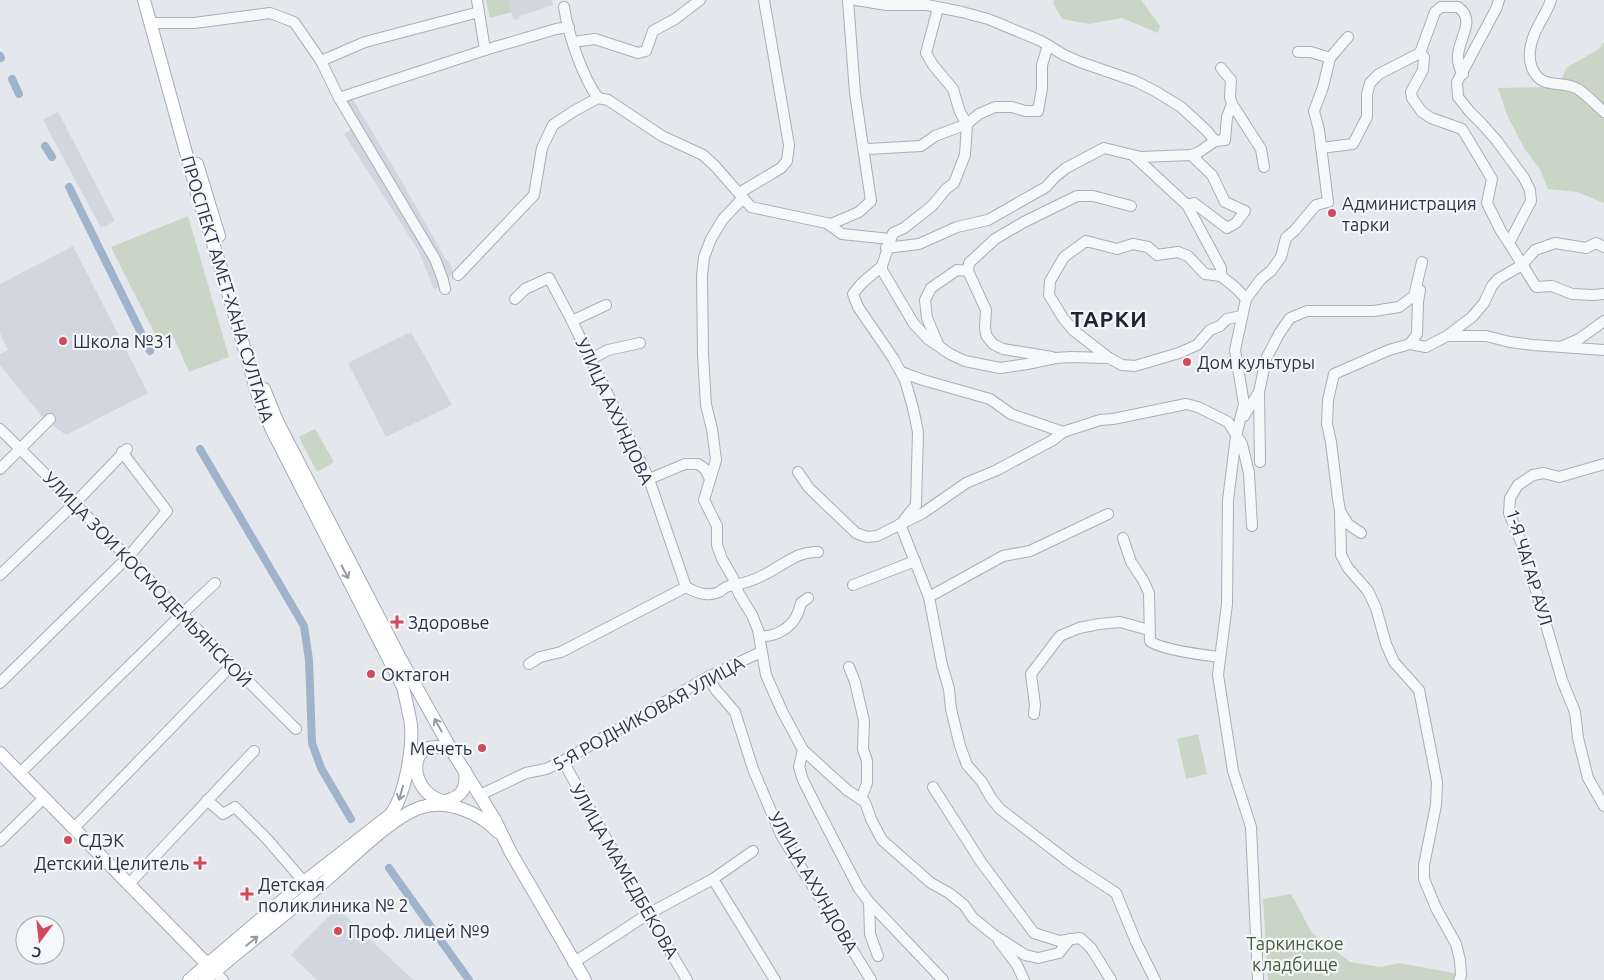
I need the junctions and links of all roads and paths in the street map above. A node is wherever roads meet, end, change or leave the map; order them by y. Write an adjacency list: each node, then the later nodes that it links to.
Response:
1 (144, 0): 14 (main road)
2 (152, 0): 14 (main road)
3 (477, 0): 13 (street)
4 (700, 0): 17 (street)
5 (764, 0): 37 (street)
6 (848, 0): 32 (street)
7 (856, 0): 10 (street)
8 (1499, 0): 25 (street)
9 (1551, 0): 29 (street)
10 (883, 2): 12 (street)
11 (564, 7): 15 (street)
12 (938, 8): 18 (street); 30 (street)
13 (479, 12): 19 (street); 23 (street)
14 (154, 23): 23 (street); 102 (main road)
15 (569, 27): 17 (street); 19 (street)
16 (1348, 37): 22 (street)
17 (574, 42): 27 (street)
18 (1048, 45): 30 (street); 31 (street)
19 (485, 50): 26 (street)
20 (1298, 52): 22 (street)
21 (1420, 53): 25 (street); 33 (street); 41 (street)
22 (1330, 58): 33 (street)
23 (321, 61): 26 (street)
24 (1221, 68): 28 (street)
25 (1463, 74): 41 (street)
26 (339, 98): 49 (street)
27 (598, 98): 37 (street); 47 (street)
28 (1232, 104): 31 (street); 36 (street)
29 (1604, 112)
30 (968, 124): 32 (street); 42 (street)
31 (1215, 141): 35 (street)
32 (863, 147): 40 (street)
33 (1321, 148): 52 (street)
34 (1133, 155): 35 (street); 38 (street); 42 (street)
35 (1191, 155): 38 (street)
36 (1264, 168)
37 (741, 195): 40 (street); 79 (street)
38 (1187, 205): 48 (street)
39 (1131, 206): 46 (street)
40 (828, 224): 42 (street)
41 (1509, 243): 44 (street)
42 (888, 244): 45 (street)
43 (1604, 247): 44 (street)
44 (1522, 265): 50 (street); 57 (street)
45 (882, 266): 60 (street); 66 (street)
46 (968, 270): 60 (street); 63 (street)
47 (458, 275)
48 (1222, 276): 52 (street); 64 (street)
49 (445, 288)
50 (1604, 294)
51 (515, 299): 55 (street, УЛИЦА АХУНДОВА)
52 (1246, 300): 54 (street)
53 (606, 305): 55 (street)
54 (1241, 316): 64 (street); 69 (street)
55 (572, 321): 65 (street, УЛИЦА АХУНДОВА)
56 (1604, 321): 61 (street)
57 (1447, 336): 59 (street); 61 (street)
58 (640, 343): 65 (street)
59 (1410, 344): 67 (street); 81 (street)
60 (939, 346): 63 (street)
61 (1561, 347): 62 (street)
62 (1604, 350)
63 (1056, 358): 64 (street)
64 (1109, 358)
65 (591, 359): 78 (street, УЛИЦА АХУНДОВА)
66 (900, 372): 71 (street); 83 (street)
67 (1259, 392): 69 (street); 74 (street)
68 (50, 419): 73 (street)
69 (1239, 424): 72 (street)
70 (0, 429): 73 (street, УЛИЦА ЗОИ КОСМОДЕМЬЯНСКОЙ)
71 (1062, 432): 72 (street); 83 (street)
72 (1236, 436): 84 (street); 101 (street)
73 (21, 449): 76 (street); 80 (street, УЛИЦА ЗОИ КОСМОДЕМЬЯНСКОЙ)
74 (1260, 462)
75 (1604, 464): 124 (street, 1-Я ЧАГАР АУЛ)
76 (0, 469)
77 (798, 472): 83 (street)
78 (649, 479): 79 (street); 94 (street, УЛИЦА АХУНДОВА)
79 (710, 479): 93 (street)
80 (75, 503): 88 (street, УЛИЦА ЗОИ КОСМОДЕМЬЯНСКОЙ); 88 (street); 90 (street)
81 (1340, 511): 85 (street); 149 (street)
82 (1108, 514): 95 (street)
83 (900, 524): 89 (street)
84 (1252, 526)
85 (1361, 534)
86 (1123, 538): 98 (street)
87 (818, 552): 93 (street)
88 (128, 557): 97 (street, УЛИЦА ЗОИ КОСМОДЕМЬЯНСКОЙ); 107 (street)
89 (915, 561): 92 (street); 95 (street)
90 (0, 575)
91 (215, 583): 97 (street)
92 (853, 585)
93 (735, 587): 94 (street); 99 (street)
94 (686, 588): 103 (street)
95 (929, 597): 147 (street)
96 (808, 598): 99 (street)
97 (182, 614): 104 (street, УЛИЦА ЗОИ КОСМОДЕМЬЯНСКОЙ); 117 (street)
98 (1150, 630): 101 (street); 108 (street)
99 (759, 635): 100 (street)
100 (761, 652): 106 (street, 5-Я РОДНИКОВАЯ УЛИЦА); 110 (street)
101 (1220, 657): 148 (street)
102 (396, 661): 112 (main road, one-way to 102); 115 (main road)
103 (529, 664)
104 (232, 665): 109 (street, УЛИЦА ЗОИ КОСМОДЕМЬЯНСКОЙ); 126 (street)
105 (849, 667): 121 (street)
106 (708, 677): 114 (street, 5-Я РОДНИКОВАЯ УЛИЦА); 143 (street, УЛИЦА АХУНДОВА)
107 (0, 683)
108 (1034, 714)
109 (296, 729)
110 (802, 750): 121 (street); 132 (street)
111 (254, 751): 122 (street)
112 (452, 751): 115 (main road); 116 (main road)
113 (0, 754): 117 (main road)
114 (563, 761): 119 (street, 5-Я РОДНИКОВАЯ УЛИЦА); 133 (street, УЛИЦА МАМЕДБЕКОВА)
115 (413, 762): 123 (main road); 130 (main road, one-way to 130)
116 (465, 771): 119 (main road); 123 (main road)
117 (20, 773): 120 (main road)
118 (933, 786): 135 (street)
119 (480, 795): 125 (main road)
120 (44, 798): 126 (main road); 127 (street)
121 (861, 799): 134 (street)
122 (207, 800): 130 (street); 131 (street)
123 (439, 802): 125 (main road); 138 (main road, one-way to 123)
124 (1604, 806)
125 (494, 823): 137 (main road)
126 (74, 828): 131 (main road)
127 (0, 841)
128 (752, 851): 129 (street)
129 (713, 878): 133 (street); 142 (street)
130 (304, 882): 138 (main road)
131 (129, 884): 138 (main road)
132 (869, 902): 136 (street); 144 (street)
133 (648, 914): 137 (street); 141 (street, УЛИЦА МАМЕДБЕКОВА)
134 (994, 935): 135 (street); 145 (street)
135 (1070, 939): 146 (street)
136 (878, 956)
137 (573, 962): 140 (main road)
138 (212, 974): 139 (main road)
139 (189, 980)
140 (584, 980)
141 (687, 980)
142 (775, 980)
143 (871, 980)
144 (943, 980)
145 (1024, 980)
146 (1111, 980)
147 (1155, 980)
148 (1258, 980)
149 (1459, 980)

